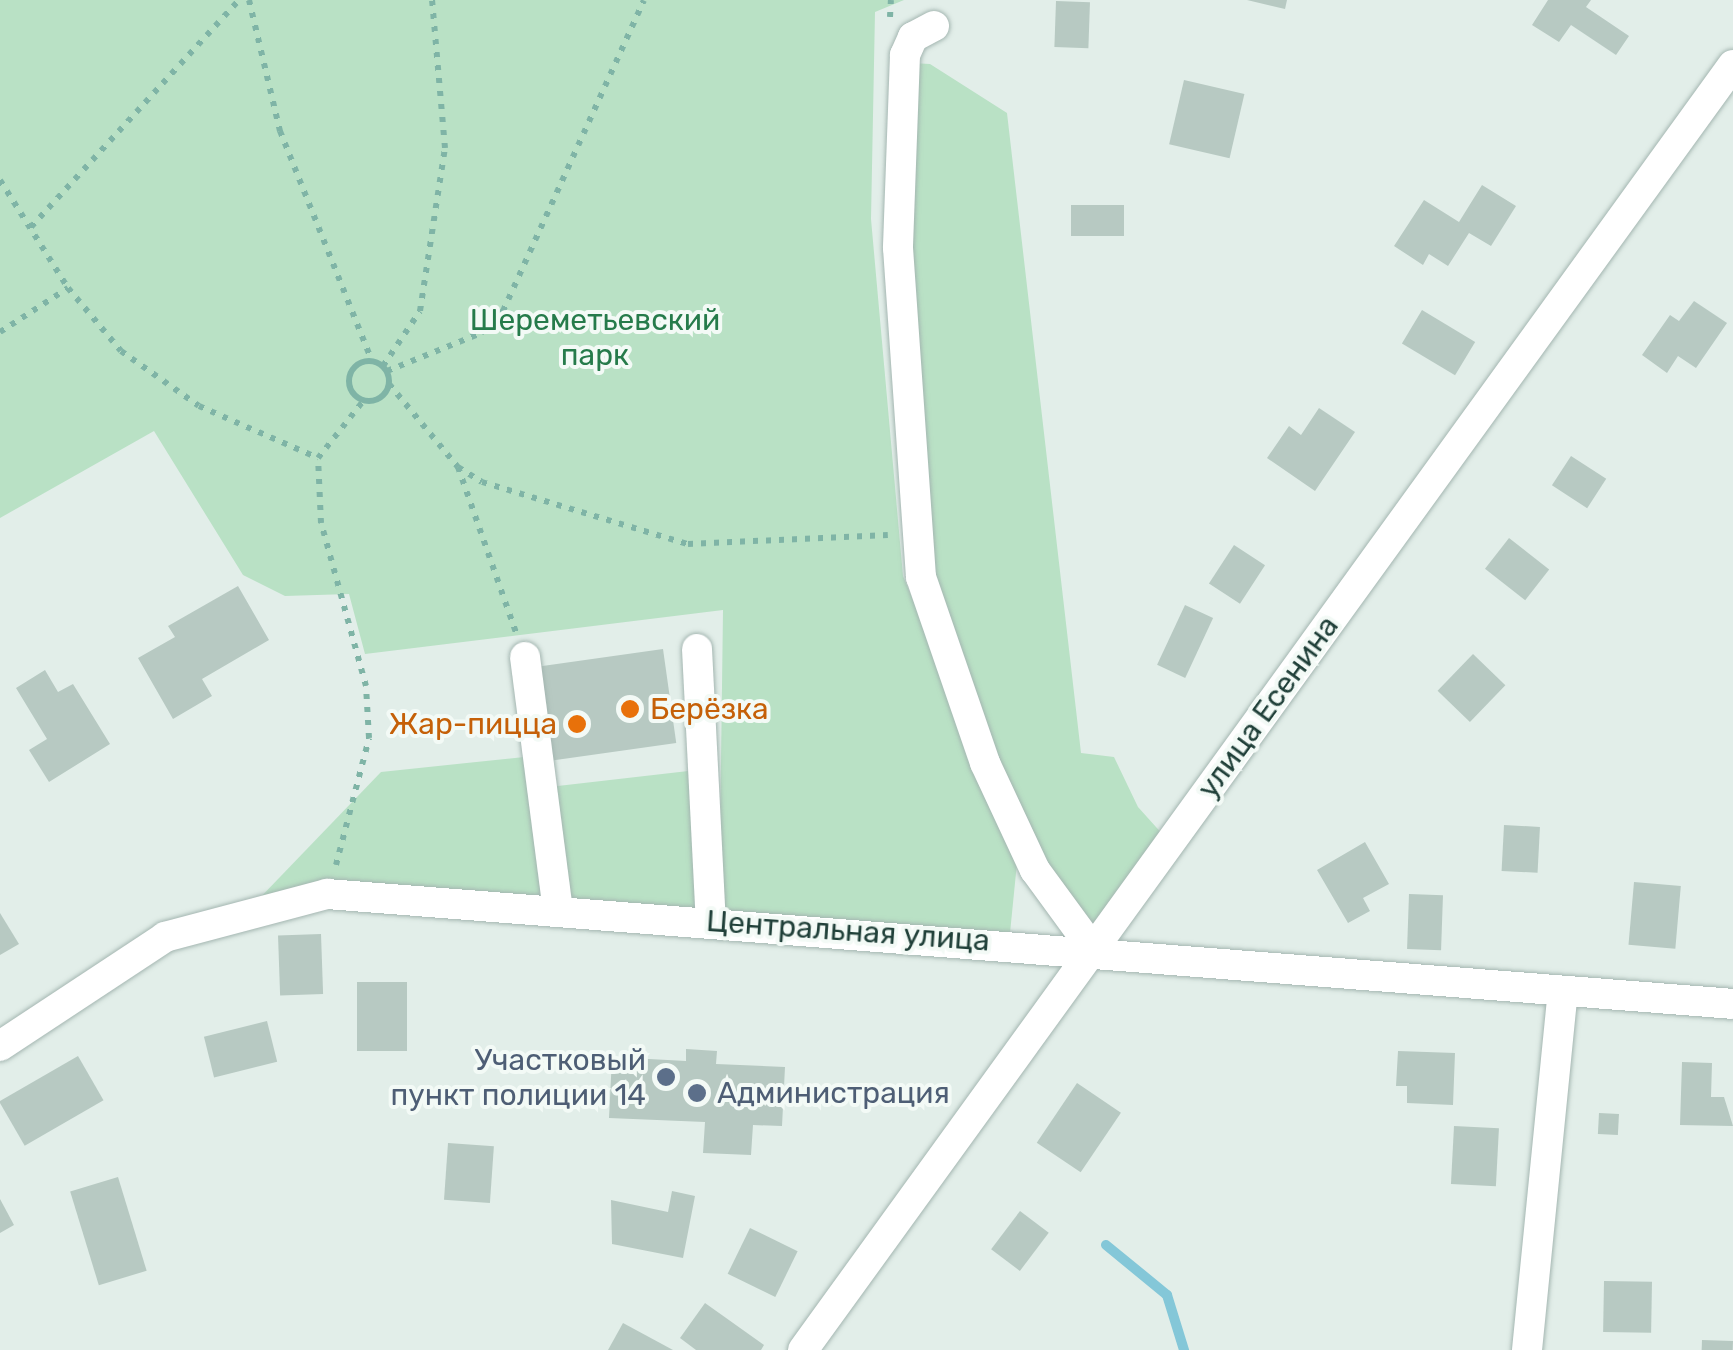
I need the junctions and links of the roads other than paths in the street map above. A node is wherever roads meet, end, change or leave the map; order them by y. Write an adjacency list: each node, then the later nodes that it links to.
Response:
1 (934, 26): 7 (street)
2 (1733, 65): 7 (street, улица Есенина)
3 (697, 649): 6 (street)
4 (525, 657): 5 (street)
5 (558, 911): 6 (street, Центральная улица); 10 (street, Центральная улица)
6 (711, 922): 7 (street, Центральная улица)
7 (1092, 948): 8 (street, Центральная улица); 11 (street, улица Есенина)
8 (1562, 997): 9 (street, Центральная улица); 12 (street)
9 (1733, 1004)
10 (0, 1046)
11 (803, 1350)
12 (1527, 1350)

